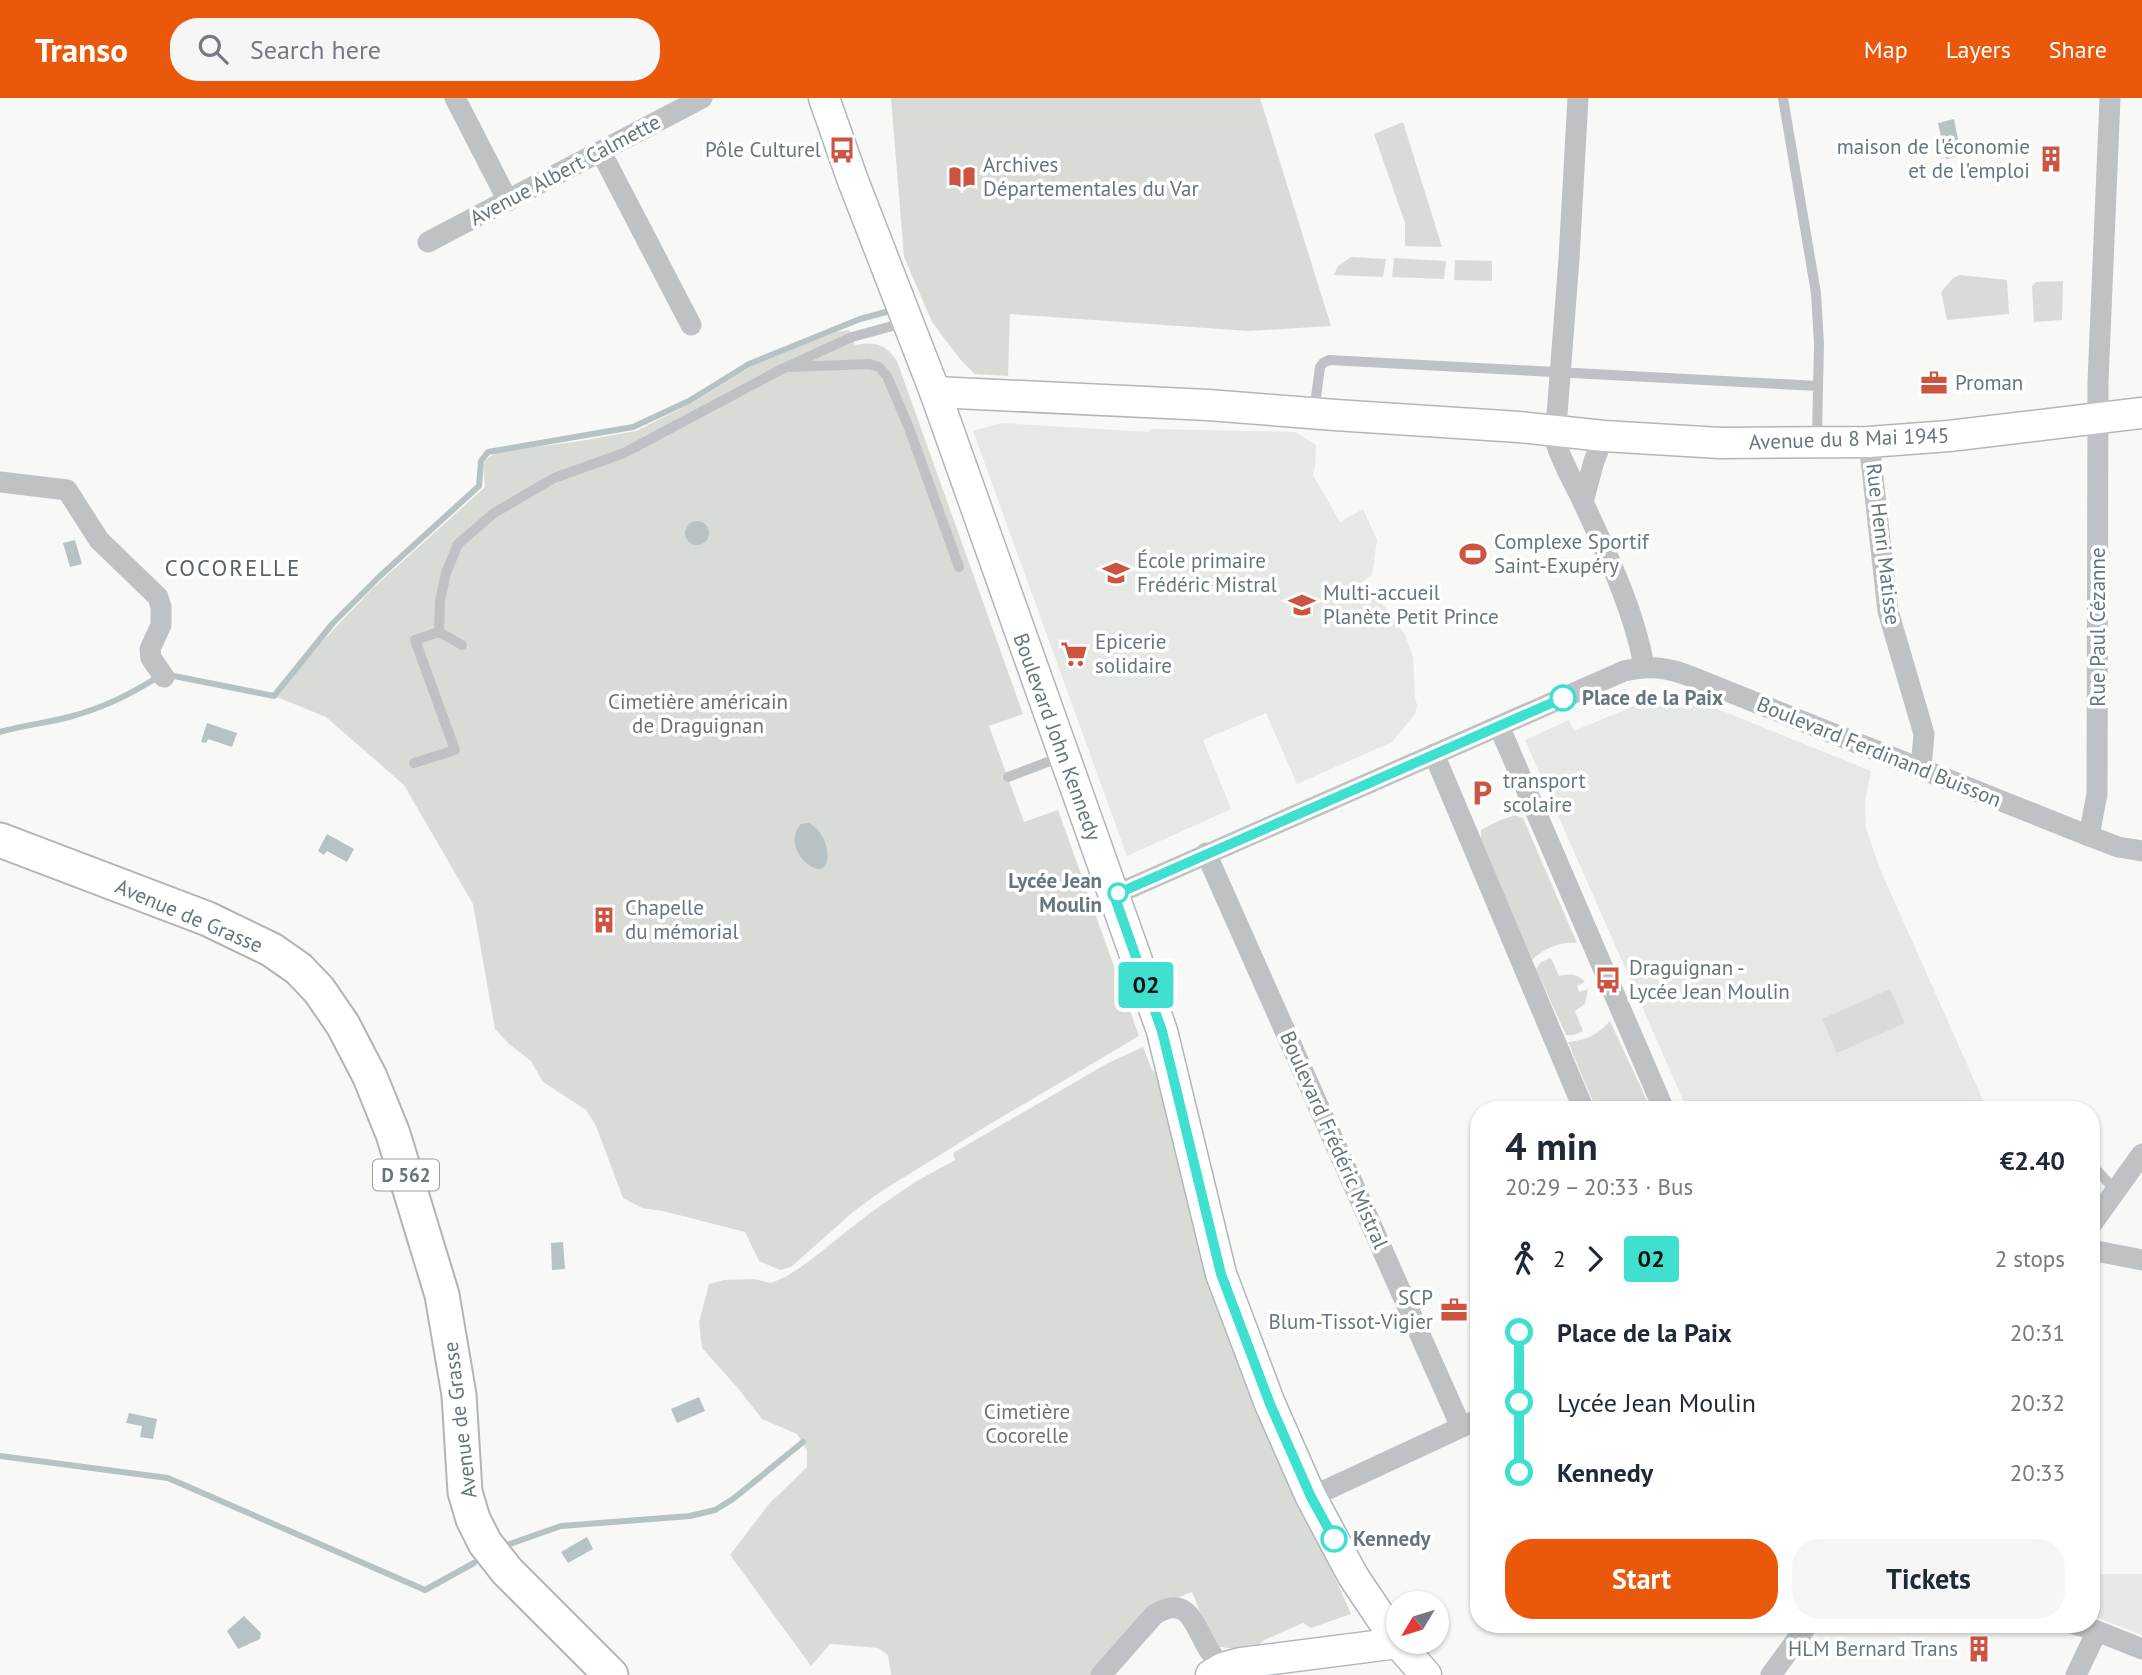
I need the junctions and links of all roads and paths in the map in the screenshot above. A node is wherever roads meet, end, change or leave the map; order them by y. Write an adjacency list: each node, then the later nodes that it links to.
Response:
1 (455, 98): 8 (street)
2 (702, 98): 7 (street, Avenue Albert Calmette)
3 (824, 98): 10 (street, Boulevard John Kennedy)
4 (1578, 98): 13 (street)
5 (1783, 98): 14 (lane)
6 (2110, 98): 18 (street, Rue Paul Cézanne)
7 (601, 152): 8 (street, Avenue Albert Calmette); 11 (street)
8 (508, 201): 9 (street, Avenue Albert Calmette)
9 (428, 242)
10 (907, 322): 12 (lane); 15 (street, Boulevard John Kennedy)
11 (691, 325)
12 (784, 368): 25 (lane); 26 (lane)
13 (1560, 373): 14 (lane); 16 (lane); 19 (street)
14 (1818, 386): 21 (lane)
15 (934, 392): 16 (street, Avenue du 8 Mai 1945); 32 (street, Boulevard John Kennedy)
16 (1314, 413): 19 (street, Avenue du 8 Mai 1945)
17 (2142, 413): 18 (street, Avenue du 8 Mai 1945)
18 (2099, 418): 22 (street, Avenue du 8 Mai 1945); 36 (street, Rue Paul Cézanne)
19 (1555, 431): 20 (street, Avenue du 8 Mai 1945); 24 (street)
20 (1604, 436): 21 (street, Avenue du 8 Mai 1945); 24 (street)
21 (1817, 442): 22 (street, Avenue du 8 Mai 1945)
22 (1869, 442): 34 (street, Rue Henri Matisse)
23 (0, 482): 29 (street)
24 (1583, 502): 28 (street)
25 (959, 567)
26 (439, 632): 27 (lane); 33 (lane)
27 (462, 645)
28 (1644, 666): 30 (street, Boulevard Ferdinand Buisson); 34 (street, Boulevard Ferdinand Buisson)
29 (160, 673)
30 (1499, 726): 31 (street); 42 (street)
31 (1434, 754): 39 (street); 41 (street)
32 (1064, 756): 35 (lane); 40 (street, Boulevard John Kennedy)
33 (414, 763)
34 (1921, 768): 36 (street, Boulevard Ferdinand Buisson)
35 (1008, 777)
36 (2089, 836): 38 (street, Boulevard Ferdinand Buisson)
37 (0, 840): 59 (main road, Avenue de Grasse / D 562)
38 (2142, 851)
39 (1206, 853): 40 (street); 49 (street, Boulevard Frédéric Mistral)
40 (1114, 895): 50 (street, Boulevard John Kennedy)
41 (1580, 1101)
42 (1660, 1101)
43 (2142, 1154): 45 (street)
44 (2100, 1174): 45 (lane)
45 (2116, 1191): 46 (street)
46 (2100, 1213)
47 (2100, 1252): 48 (street)
48 (2142, 1261)
49 (1470, 1423): 50 (street)
50 (1311, 1497): 51 (street, Boulevard John Kennedy)
51 (1386, 1625)
52 (2100, 1632): 56 (street)
53 (1801, 1633): 62 (street)
54 (2096, 1633): 63 (street)
55 (1386, 1645): 58 (street)
56 (2142, 1649)
57 (1408, 1654): 61 (street, Boulevard John Kennedy)
58 (1225, 1669): 60 (street)
59 (611, 1675)
60 (1101, 1675)
61 (1426, 1675)
62 (1771, 1675)
63 (2076, 1675)

